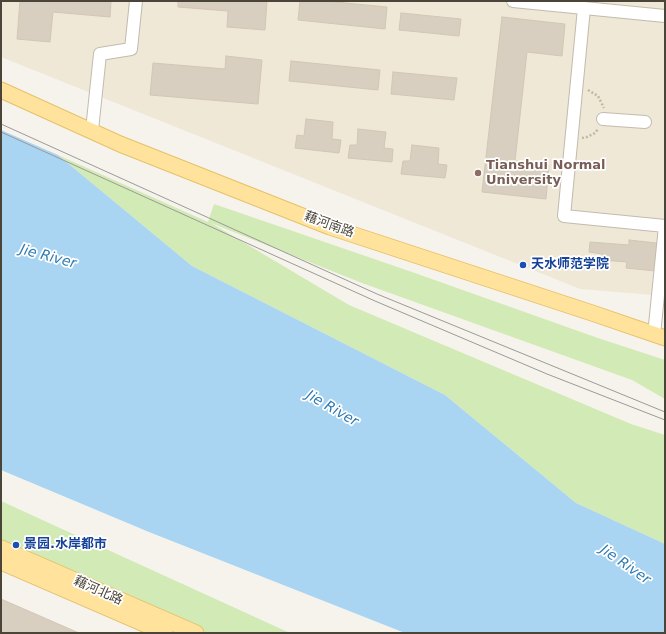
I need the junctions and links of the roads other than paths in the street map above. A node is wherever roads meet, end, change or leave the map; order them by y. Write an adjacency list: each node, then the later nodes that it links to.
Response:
1 (136, 1): 8 (street)
2 (513, 1): 3 (street)
3 (584, 8): 4 (street); 9 (street)
4 (665, 16)
5 (1, 90): 8 (main road, 藉河南路)
6 (604, 119): 7 (street)
7 (645, 122)
8 (92, 130): 10 (main road, 藉河南路)
9 (665, 226): 10 (street)
10 (660, 337)
11 (1, 548): 14 (main road, 藉河北路)
12 (1, 562): 13 (main road, 藉河北路)
13 (165, 633)
14 (196, 633)

